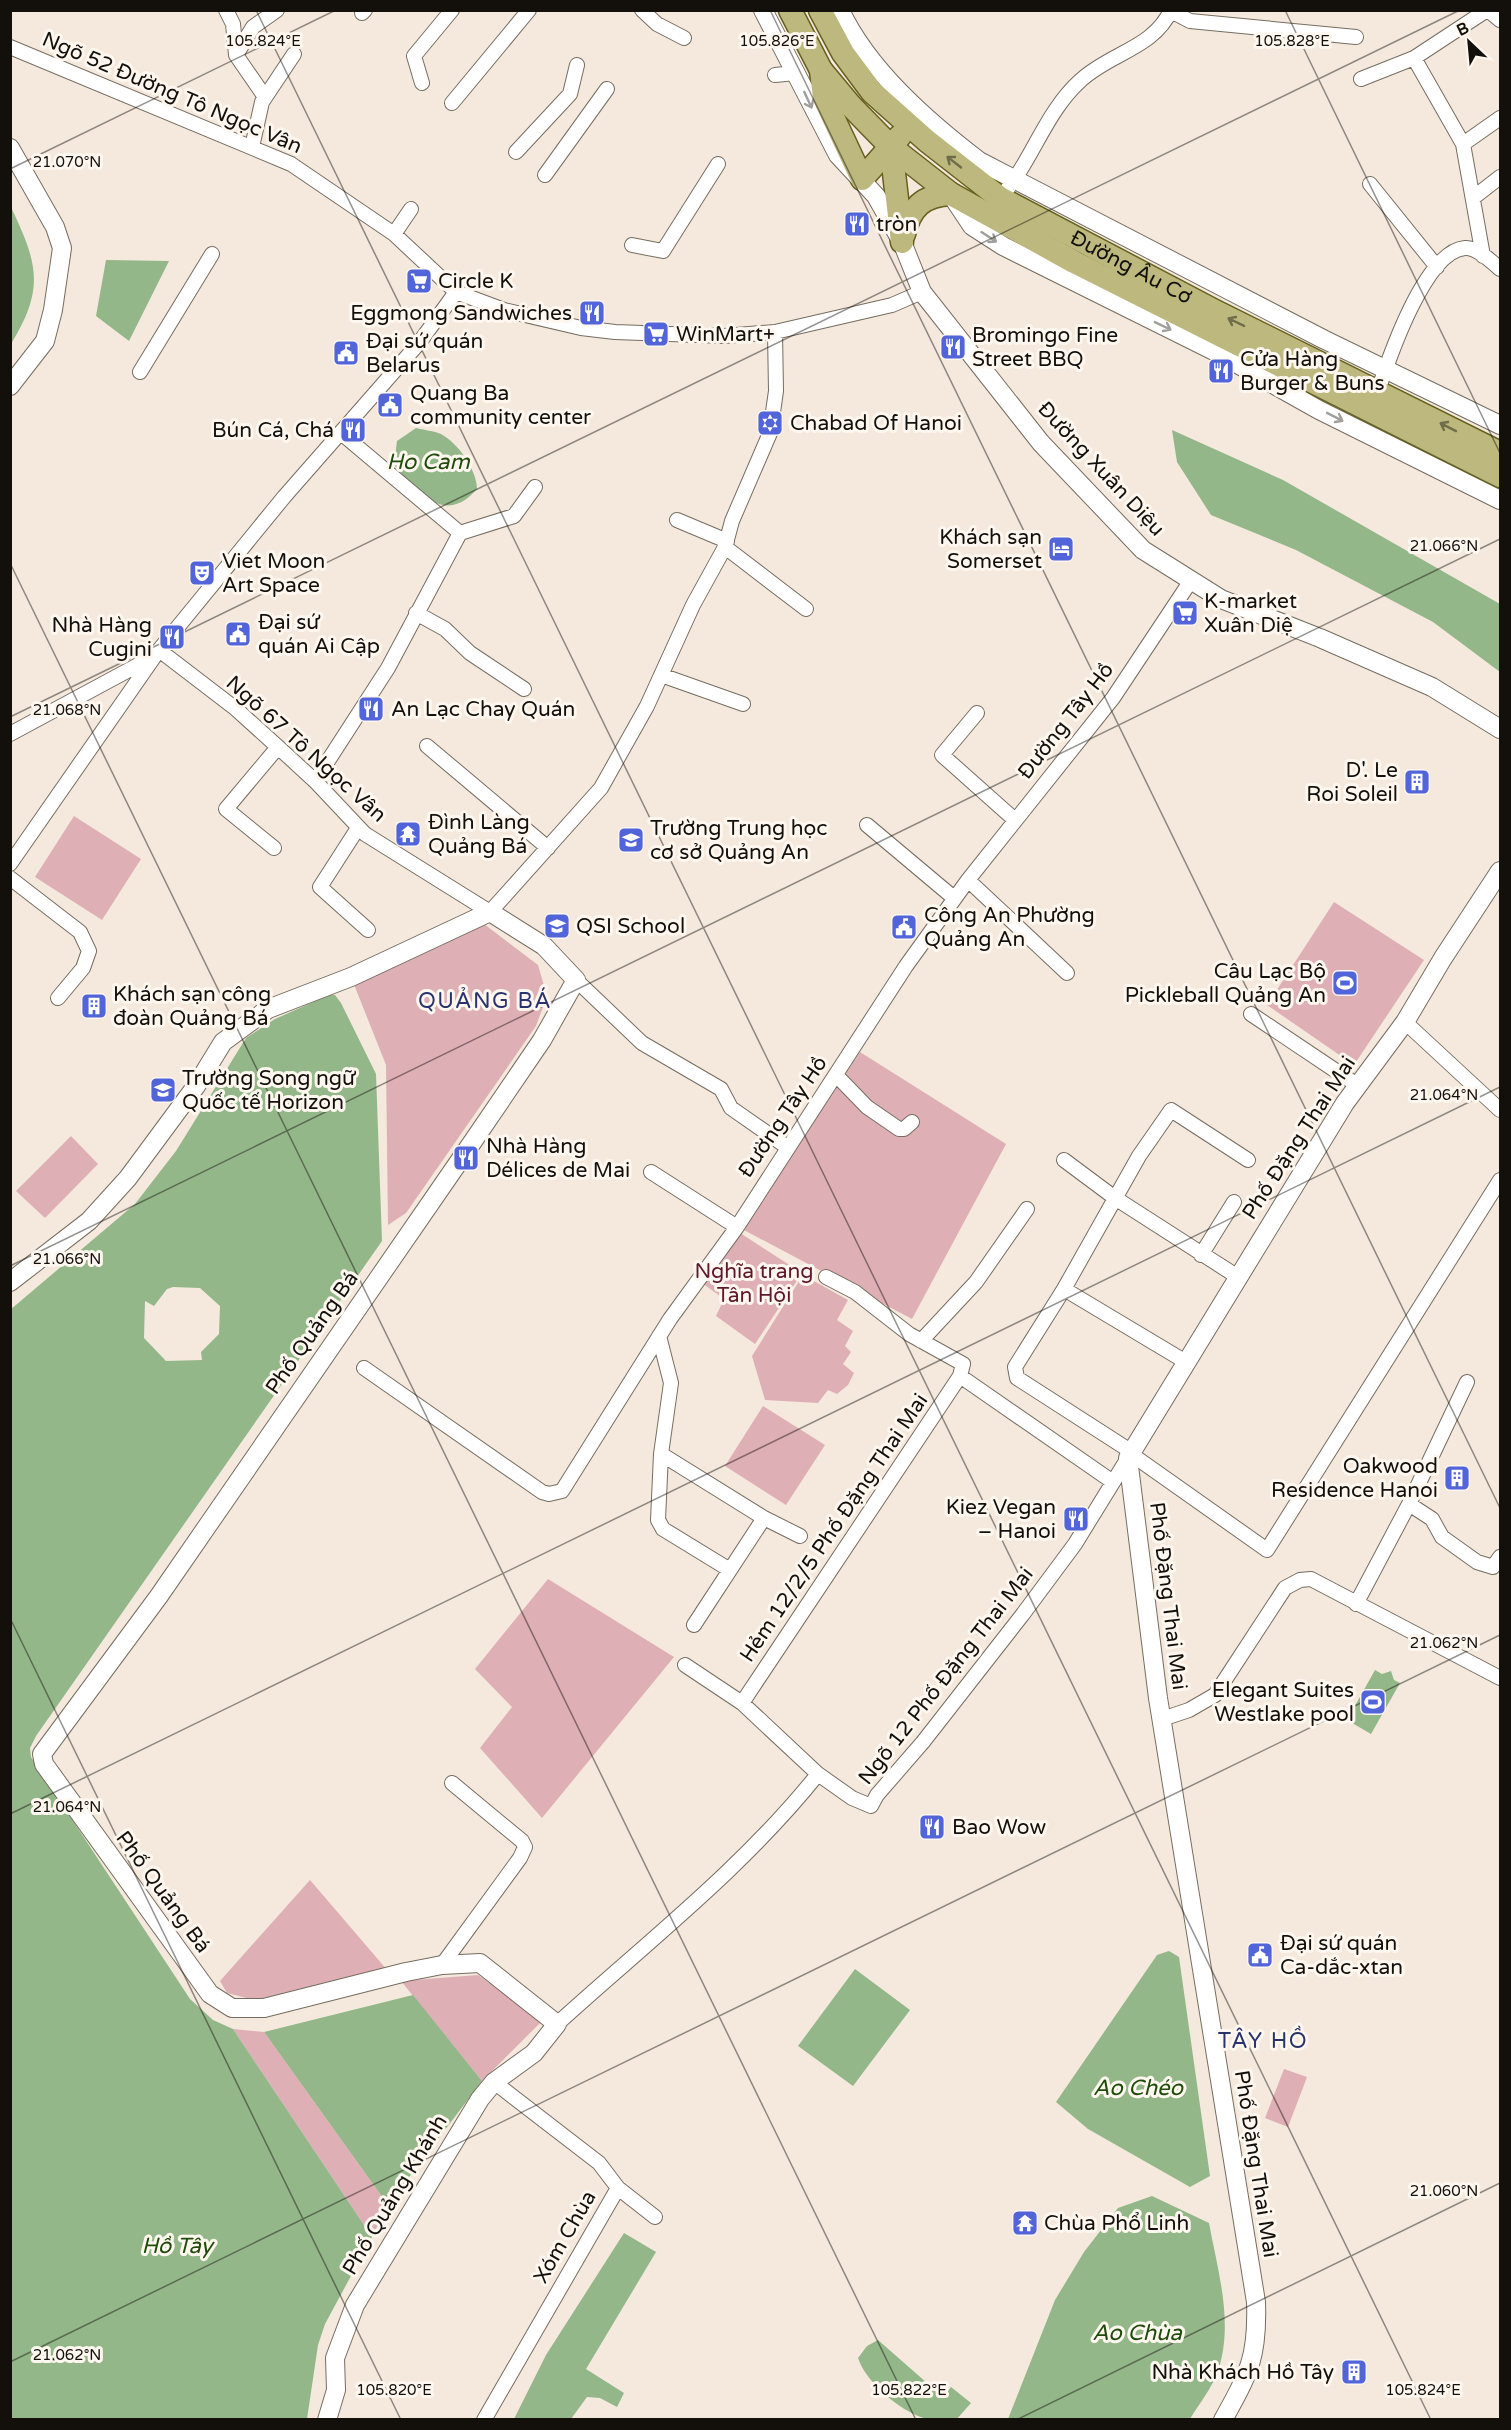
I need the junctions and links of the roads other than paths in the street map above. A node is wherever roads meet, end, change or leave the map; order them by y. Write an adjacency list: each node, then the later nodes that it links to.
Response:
1 (226, 10): 17 (street)
2 (277, 10): 17 (street)
3 (452, 10): 24 (street)
4 (529, 10): 27 (street)
5 (642, 10): 14 (street)
6 (763, 10): 21 (street)
7 (790, 10): 20 (main road, Đường Âu Cơ)
8 (820, 10): 29 (main road, Đường Âu Cơ)
9 (1487, 10): 12 (street); 18 (street)
10 (1171, 11): 13 (street); 40 (street)
11 (845, 13): 40 (street, Đường Âu Cơ)
12 (1500, 20)
13 (1356, 37)
14 (684, 38)
15 (10, 47): 31 (street, Ngõ 52 Đường Tô Ngọc Vân)
16 (294, 54): 26 (street)
17 (236, 56): 26 (street)
18 (1414, 58): 23 (street); 30 (street)
19 (577, 65): 34 (street)
20 (821, 70): 32 (main road, Đường Âu Cơ); 38 (main road)
21 (795, 73): 22 (street); 38 (street, one-way to 38)
22 (775, 75)
23 (1361, 79)
24 (422, 83)
25 (607, 89): 36 (street)
26 (265, 97): 31 (street)
27 (452, 103)
28 (1500, 118): 30 (street)
29 (908, 125): 32 (main road); 40 (main road, Đường Âu Cơ, one-way to 29)
30 (1463, 144): 42 (street)
31 (252, 147): 44 (street, Ngõ 52 Đường Tô Ngọc Vân)
32 (891, 147): 38 (main road); 41 (main road, Đường Âu Cơ); 45 (main road)
33 (10, 148): 56 (street)
34 (516, 152)
35 (718, 164): 46 (street)
36 (545, 176)
37 (1500, 177): 42 (street)
38 (862, 180): 45 (street, Đường Xuân Diệu)
39 (1370, 184): 49 (street)
40 (1007, 189): 53 (main road, Đường Âu Cơ, one-way to 40); 54 (street, Đường Âu Cơ)
41 (951, 194): 45 (main road); 53 (main road, Đường Âu Cơ); 63 (street, Đường Âu Cơ, one-way to 63)
42 (1473, 198): 48 (street)
43 (411, 208): 44 (street)
44 (394, 234): 50 (street, Ngõ 52 Đường Tô Ngọc Vân)
45 (902, 242): 51 (street, Đường Xuân Diệu)
46 (632, 245)
47 (212, 254): 55 (street)
48 (1494, 260): 49 (street)
49 (1437, 267): 54 (street)
50 (456, 292): 52 (street); 59 (street)
51 (922, 292): 52 (street); 67 (street, Đường Xuân Diệu)
52 (775, 332): 66 (street)
53 (1259, 345): 57 (main road, Đường Âu Cơ); 61 (main road, Đường Âu Cơ)
54 (1385, 369): 57 (street); 58 (street, Đường Âu Cơ)
55 (140, 372)
56 (10, 386)
57 (1378, 391): 60 (main road, Đường Âu Cơ, one-way to 57)
58 (1500, 425)
59 (341, 433): 65 (street); 70 (street)
60 (1500, 453)
61 (1500, 476)
62 (535, 487): 65 (street)
63 (1500, 500)
64 (677, 520): 66 (street)
65 (460, 533): 69 (street)
66 (726, 544): 68 (street); 71 (street)
67 (1190, 582): 75 (street, Đường Xuân Diệu); 80 (street, Đường Tây Hồ)
68 (806, 609)
69 (416, 613): 72 (street); 79 (street)
70 (157, 653): 76 (street); 78 (street, Ngõ 67 Tô Ngọc Vân); 85 (street)
71 (661, 675): 73 (street); 84 (street)
72 (524, 689)
73 (744, 704)
74 (977, 713): 80 (street)
75 (1500, 729)
76 (10, 734)
77 (427, 746): 84 (street)
78 (278, 747): 79 (street, Ngõ 67 Tô Ngọc Vân); 83 (street)
79 (315, 780): 82 (street, Ngõ 67 Tô Ngọc Vân)
80 (1015, 820): 88 (street, Đường Tây Hồ)
81 (867, 825): 89 (street)
82 (358, 828): 90 (street, Ngõ 67 Tô Ngọc Vân); 91 (street)
83 (274, 848)
84 (548, 848): 90 (street)
85 (10, 864)
86 (1500, 871): 96 (street, Phố Đặng Thai Mai)
87 (10, 878): 94 (street)
88 (968, 880): 89 (street, Đường Tây Hồ); 92 (street)
89 (954, 898): 97 (street, Đường Tây Hồ)
90 (490, 912): 93 (street); 113 (street)
91 (368, 930)
92 (1067, 973)
93 (576, 980): 101 (street); 137 (street, Phố Quảng Bá)
94 (58, 998)
95 (1251, 1014): 98 (street)
96 (1405, 1022): 98 (street, Phố Đặng Thai Mai); 99 (street)
97 (836, 1075): 100 (street); 101 (street, Đường Tây Hồ)
98 (1357, 1086): 112 (street, Phố Đặng Thai Mai)
99 (1500, 1110)
100 (912, 1122)
101 (787, 1147): 109 (street, Đường Tây Hồ)
102 (1064, 1160): 106 (street)
103 (1248, 1160): 106 (street)
104 (651, 1172): 109 (street)
105 (1500, 1180): 122 (street)
106 (1115, 1198): 110 (street); 114 (street)
107 (1234, 1202): 110 (street)
108 (1027, 1209): 116 (street)
109 (737, 1227): 115 (street, Đường Tây Hồ)
110 (1201, 1255): 112 (street)
111 (826, 1277): 116 (street)
112 (1238, 1277): 117 (street, Phố Đặng Thai Mai)
113 (10, 1282)
114 (1064, 1289): 117 (street); 122 (street)
115 (659, 1336): 118 (street, Đường Tây Hồ); 121 (street)
116 (921, 1341): 119 (street)
117 (1186, 1362): 122 (street, Phố Đặng Thai Mai)
118 (364, 1368)
119 (960, 1376): 123 (street); 133 (street, Hẻm 12/2/5 Phố Đặng Thai Mai)
120 (1467, 1382): 124 (street)
121 (661, 1454): 125 (street); 128 (street)
122 (1130, 1455): 123 (street, Ngõ 12 Phố Đặng Thai Mai); 134 (street, Phố Đặng Thai Mai)
123 (1113, 1482): 135 (street, Ngõ 12 Phố Đặng Thai Mai)
124 (1409, 1504): 127 (street); 129 (street)
125 (764, 1518): 126 (street); 128 (street)
126 (800, 1536)
127 (1500, 1557)
128 (730, 1570): 130 (street)
129 (1356, 1604): 132 (street); 134 (street)
130 (694, 1625)
131 (685, 1665): 133 (street)
132 (1500, 1678)
133 (742, 1703): 135 (street)
134 (1162, 1719): 144 (street, Phố Đặng Thai Mai)
135 (818, 1774): 138 (street)
136 (452, 1783): 137 (street)
137 (442, 1965): 138 (street, Phố Quảng Bá)
138 (557, 2024): 139 (street, Phố Quảng Khánh)
139 (494, 2082): 140 (street, Xóm Chùa); 142 (street, Phố Quảng Khánh)
140 (618, 2188): 141 (street); 143 (street, Xóm Chùa)
141 (655, 2217)
142 (327, 2420)
143 (484, 2420)
144 (1223, 2420)

